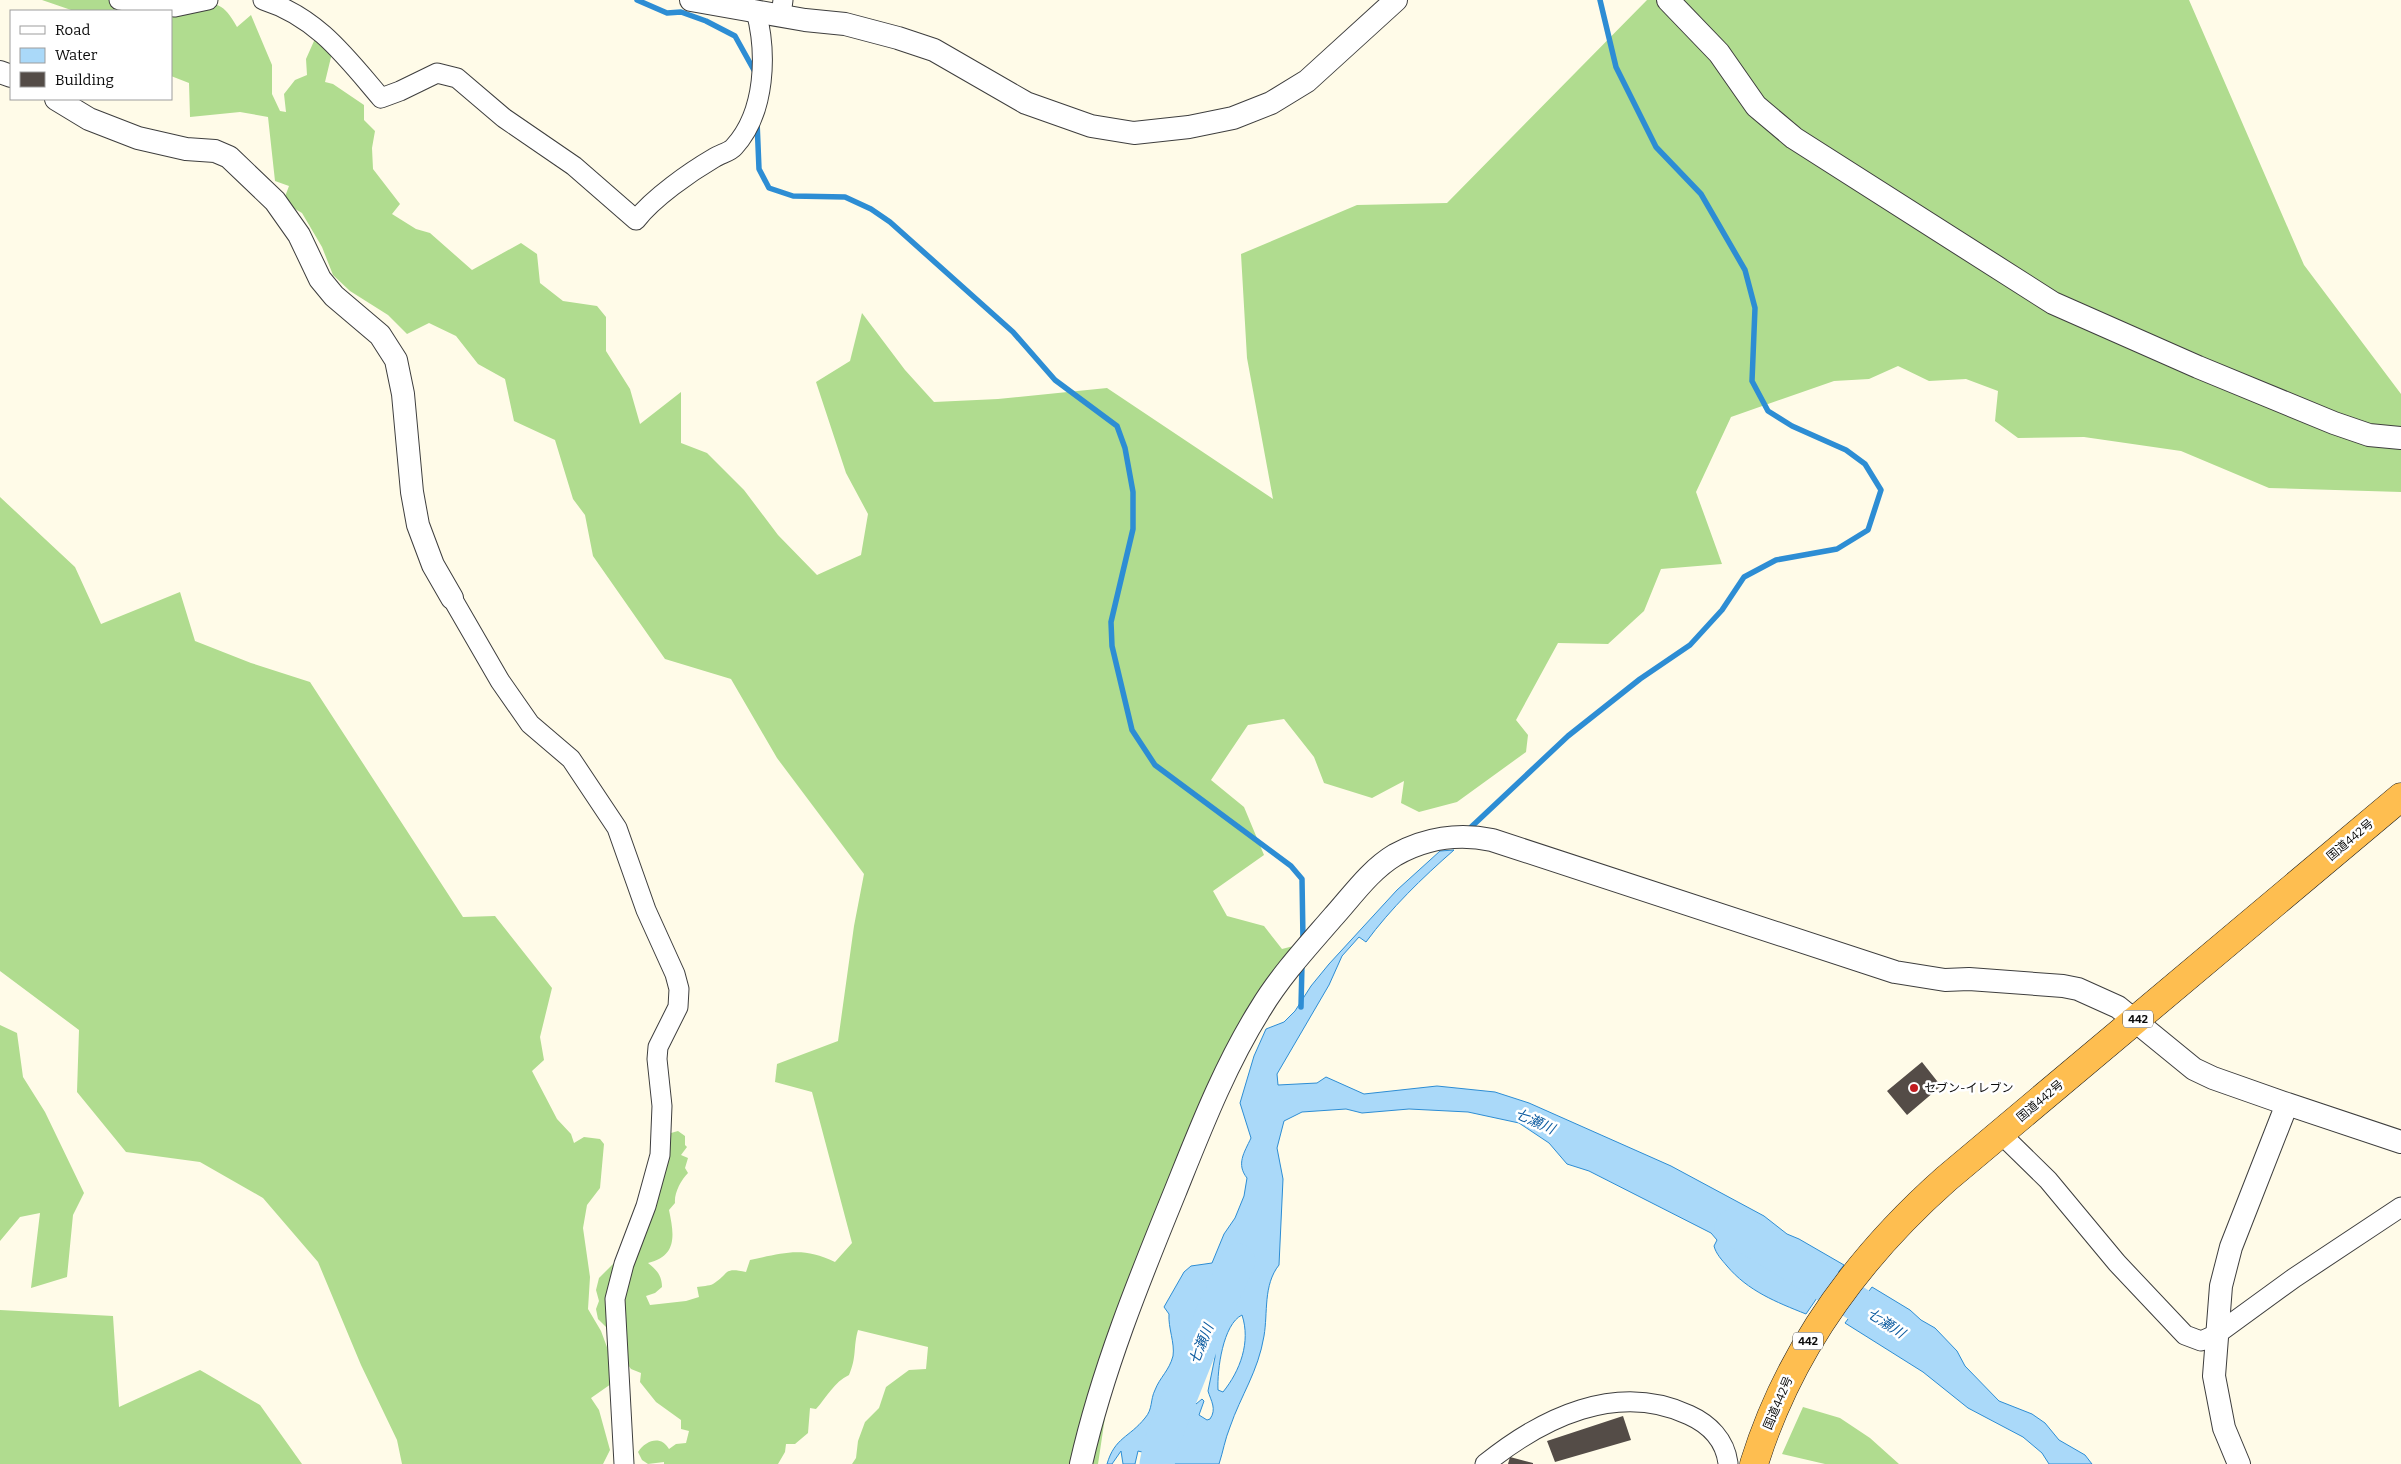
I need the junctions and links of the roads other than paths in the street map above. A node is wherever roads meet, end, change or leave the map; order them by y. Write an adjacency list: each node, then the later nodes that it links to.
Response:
1 (119, 0): 2 (street)
2 (208, 0)
3 (263, 0): 8 (street)
4 (691, 0): 8 (street)
5 (1396, 0): 7 (street)
6 (1670, 2): 10 (street)
7 (782, 8): 8 (street)
8 (756, 11)
9 (58, 100): 11 (street)
10 (2401, 438)
11 (452, 598): 20 (street)
12 (2401, 797): 13 (highway, 国道442号 / 442)
13 (2135, 1021): 14 (street); 15 (highway, 国道442号 / 442); 21 (street)
14 (2287, 1104): 16 (street); 18 (street)
15 (2001, 1134): 18 (street); 19 (highway, 国道442号 / 442)
16 (2401, 1142)
17 (2401, 1207): 18 (street)
18 (2216, 1334): 23 (street)
19 (1740, 1461): 22 (street)
20 (624, 1464)
21 (1080, 1464)
22 (1485, 1464)
23 (2239, 1464)

